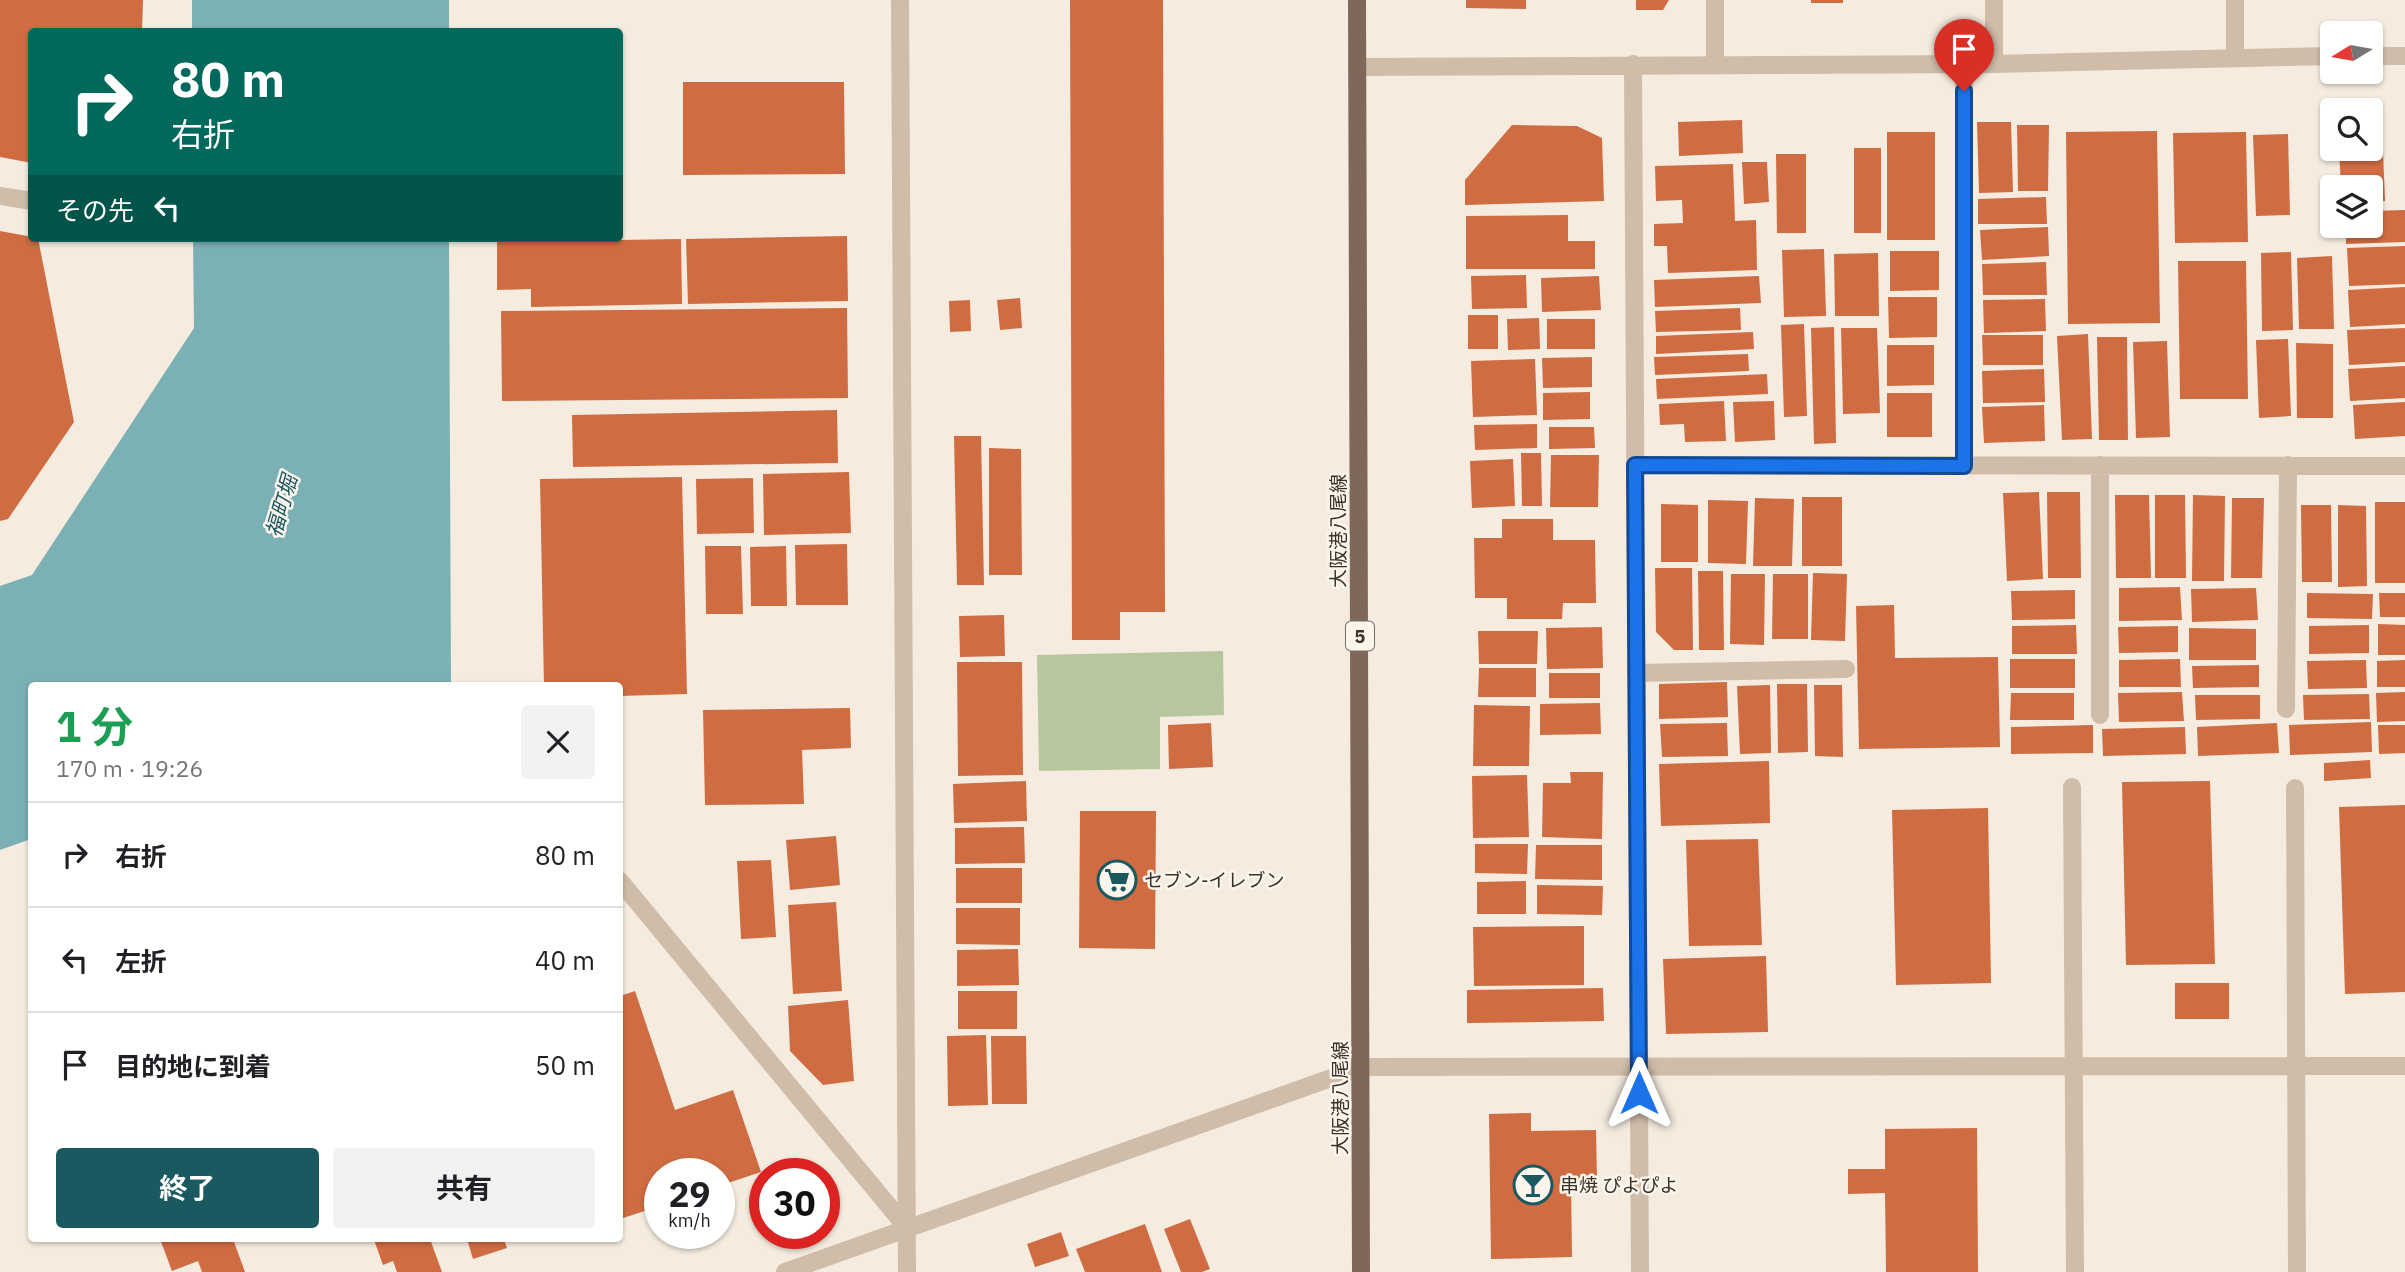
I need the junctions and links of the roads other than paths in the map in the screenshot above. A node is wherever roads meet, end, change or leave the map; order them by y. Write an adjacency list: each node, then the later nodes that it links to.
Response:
1 (900, 0): 34 (street)
2 (1357, 0): 14 (main road, 大阪港八尾線 / 5)
3 (1715, 0): 11 (street)
4 (1994, 0): 13 (street)
5 (2235, 0): 9 (street)
6 (2405, 55): 8 (street)
7 (2320, 56): 9 (street)
8 (2384, 56)
9 (2235, 57): 13 (street)
10 (1633, 64): 11 (street); 14 (street); 17 (street)
11 (1715, 64): 12 (street)
12 (1964, 64): 13 (street); 19 (street)
13 (1994, 64)
14 (1357, 67): 32 (main road, 大阪港八尾線 / 5)
15 (0, 196): 16 (street)
16 (28, 200)
17 (1635, 465): 19 (street); 23 (street)
18 (2100, 465): 19 (street); 20 (street); 25 (street)
19 (1964, 466)
20 (2288, 466): 21 (street); 24 (street)
21 (2405, 466)
22 (1846, 670): 23 (street)
23 (1636, 673): 33 (street)
24 (2286, 709)
25 (2100, 715)
26 (2072, 787): 29 (street)
27 (2295, 788): 30 (street)
28 (623, 885): 34 (street)
29 (2073, 1066): 30 (street); 33 (street); 39 (street)
30 (2295, 1066): 31 (street); 40 (street)
31 (2405, 1066)
32 (1362, 1067): 33 (street); 34 (street); 37 (main road, 大阪港八尾線 / 5)
33 (1639, 1067): 38 (street)
34 (907, 1228): 35 (street); 36 (street)
35 (785, 1272)
36 (907, 1272)
37 (1361, 1272)
38 (1640, 1272)
39 (2075, 1272)
40 (2297, 1272)

